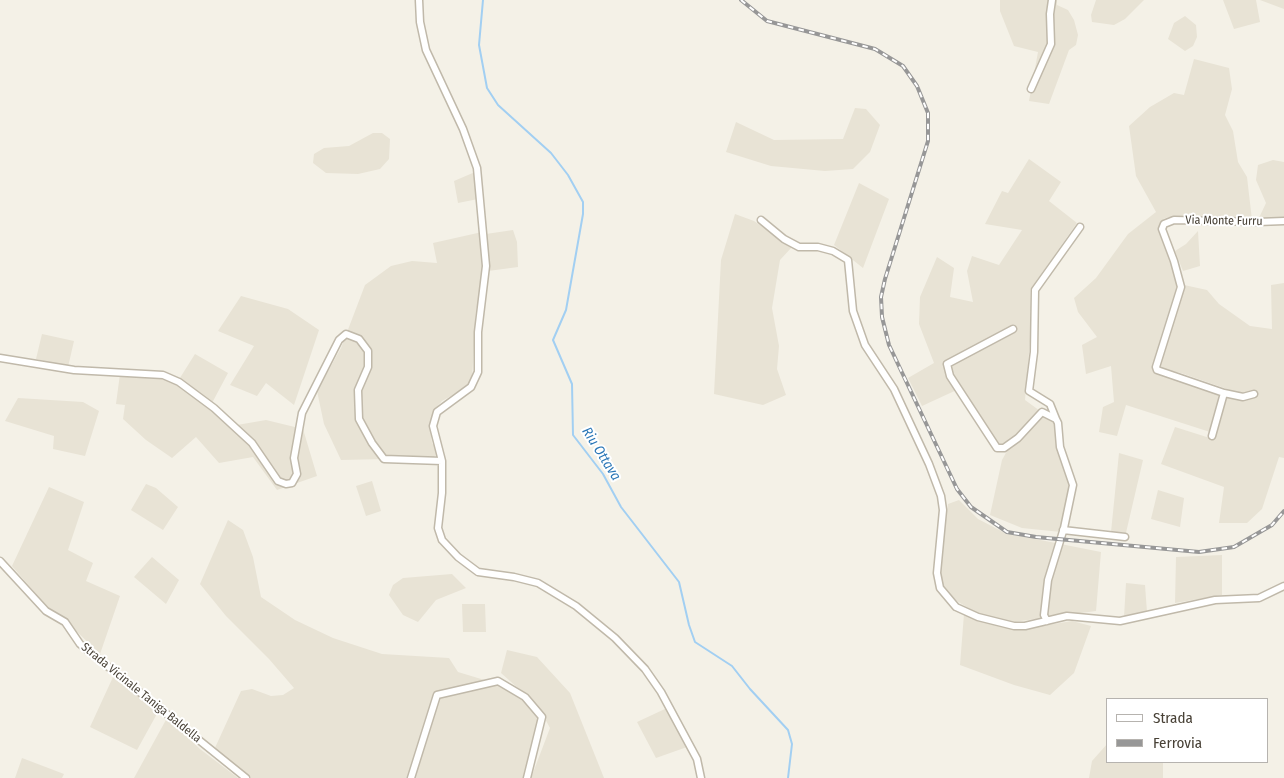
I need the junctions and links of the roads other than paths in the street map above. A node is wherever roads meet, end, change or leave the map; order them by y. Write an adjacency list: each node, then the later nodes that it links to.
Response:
1 (419, 0): 13 (street)
2 (1052, 0): 3 (street)
3 (1031, 89)
4 (760, 220): 18 (street)
5 (1284, 221): 9 (street, Via Monte Furru)
6 (1080, 227): 11 (street)
7 (1013, 329): 11 (street)
8 (0, 358): 13 (street)
9 (1224, 393): 10 (street); 12 (street)
10 (1254, 394)
11 (1056, 419): 14 (street)
12 (1212, 436)
13 (442, 461): 22 (street)
14 (1063, 530): 15 (street); 18 (street)
15 (1125, 537)
16 (0, 561): 19 (street, Strada Vicinale Taniga Baldella)
17 (1284, 586): 18 (street)
18 (1047, 621)
19 (246, 778)
20 (411, 778): 21 (street)
21 (527, 778)
22 (701, 778)

